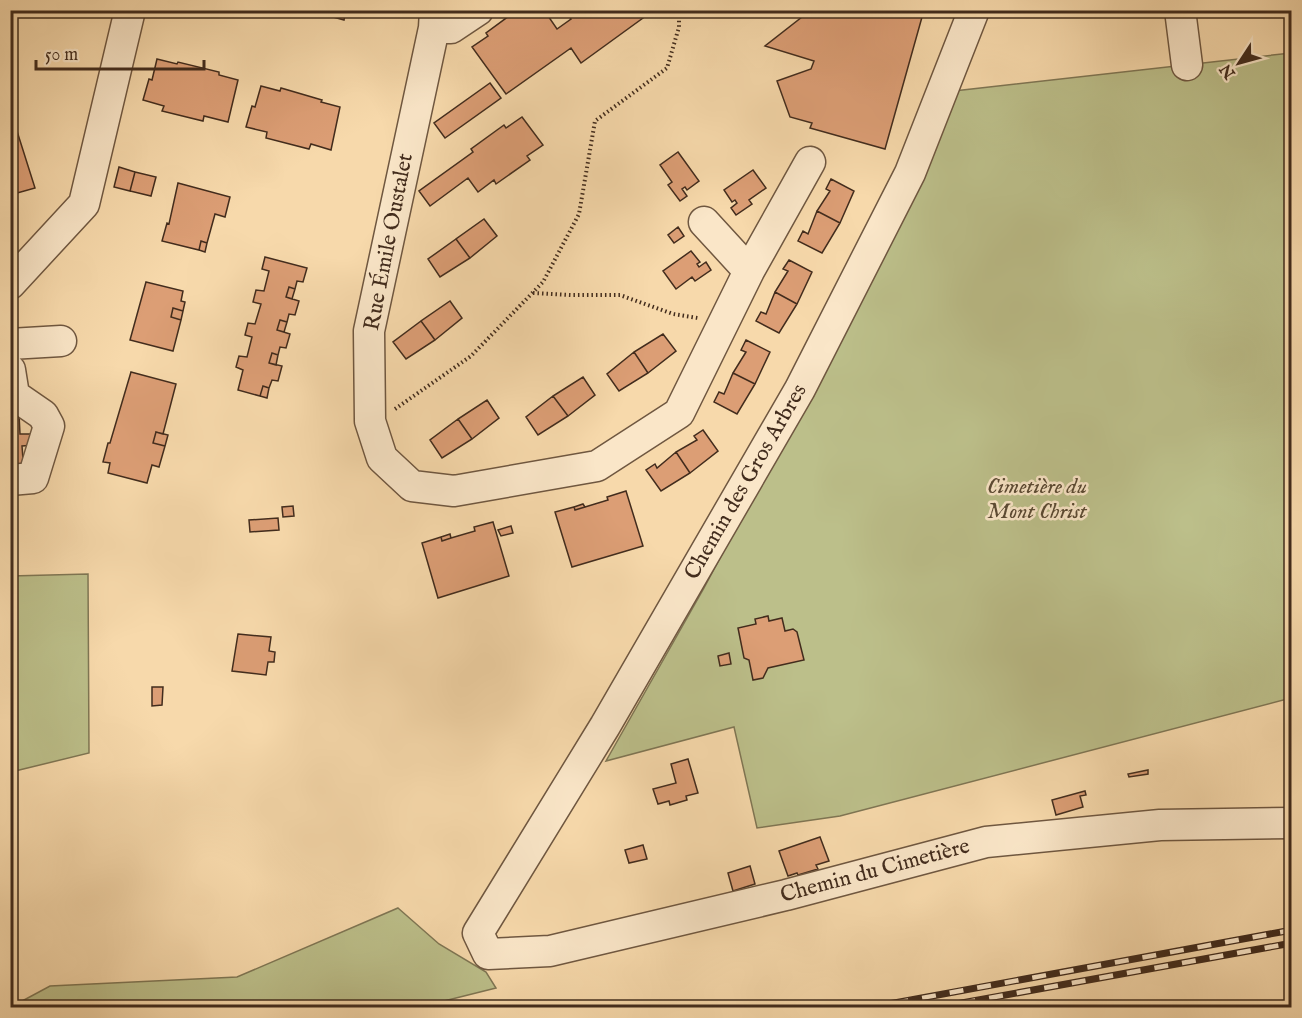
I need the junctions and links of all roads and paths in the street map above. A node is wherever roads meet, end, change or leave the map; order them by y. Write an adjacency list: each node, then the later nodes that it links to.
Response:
1 (130, 10): 10 (street)
2 (478, 10): 6 (street)
3 (679, 10): 13 (path)
4 (974, 10): 21 (street, Chemin des Gros Arbres)
5 (1180, 10): 7 (street)
6 (434, 19): 18 (street, Rue Émile Oustalet)
7 (1186, 65)
8 (810, 162): 11 (street, Rue Émile Oustalet)
9 (704, 222): 11 (street)
10 (21, 257): 12 (street)
11 (749, 271): 14 (street, Rue Émile Oustalet)
12 (10, 284)
13 (532, 293): 14 (path); 18 (path)
14 (724, 323): 18 (street, Rue Émile Oustalet)
15 (61, 341): 16 (street)
16 (10, 344)
17 (10, 370): 19 (street)
18 (370, 421)
19 (22, 479)
20 (1292, 824): 21 (street, Chemin du Cimetière)
21 (478, 933)

